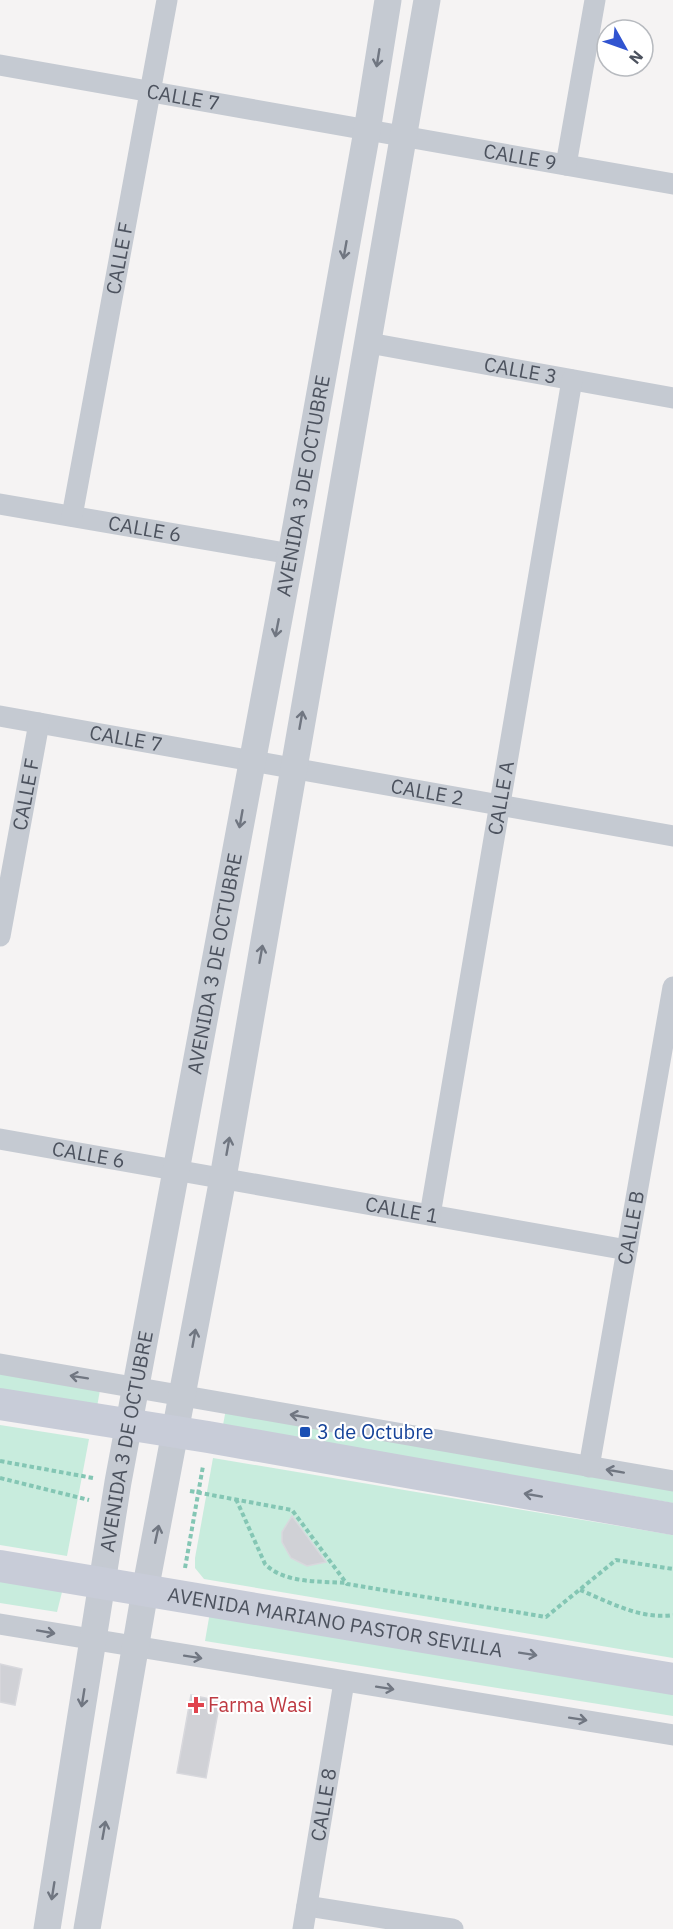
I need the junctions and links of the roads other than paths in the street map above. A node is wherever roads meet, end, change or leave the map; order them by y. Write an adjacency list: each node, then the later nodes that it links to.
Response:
1 (167, 0): 6 (street, CALLE F)
2 (388, 0): 7 (street, AVENIDA 3 DE OCTUBRE, one-way to 7)
3 (428, 0): 8 (street, AVENIDA 3 DE OCTUBRE)
4 (595, 0): 9 (street)
5 (0, 65): 6 (street, CALLE 7)
6 (150, 92): 7 (street, CALLE 7); 15 (street, CALLE F)
7 (367, 131): 8 (street, CALLE 9); 16 (street, AVENIDA 3 DE OCTUBRE, one-way to 16)
8 (406, 137): 9 (street, CALLE 9); 11 (street, AVENIDA 3 DE OCTUBRE)
9 (566, 165): 10 (street, CALLE 9)
10 (673, 184)
11 (369, 344): 12 (street, CALLE 3); 20 (street, AVENIDA 3 DE OCTUBRE, one-way to 11)
12 (572, 380): 13 (street, CALLE 3); 21 (street, CALLE A)
13 (673, 398)
14 (0, 504): 15 (street, CALLE 6)
15 (72, 516): 16 (street, CALLE 6)
16 (291, 554): 19 (street, AVENIDA 3 DE OCTUBRE, one-way to 19)
17 (0, 716): 18 (street, CALLE 7)
18 (39, 723): 19 (street, CALLE 7); 23 (street, CALLE F)
19 (252, 761): 20 (street, CALLE 2); 27 (street, AVENIDA 3 DE OCTUBRE, one-way to 27)
20 (293, 768): 21 (street, CALLE 2); 28 (street, AVENIDA 3 DE OCTUBRE, one-way to 20)
21 (500, 805): 22 (street, CALLE 2); 29 (street, CALLE A)
22 (673, 836)
23 (0, 936)
24 (673, 987): 25 (street, CALLE B)
25 (668, 1040): 30 (street, CALLE B)
26 (0, 1139): 27 (street, CALLE 6)
27 (178, 1170): 28 (street, CALLE 1); 32 (street, AVENIDA 3 DE OCTUBRE)
28 (223, 1178): 29 (street, CALLE 1); 33 (street, AVENIDA 3 DE OCTUBRE, one-way to 28)
29 (430, 1215): 30 (street, CALLE 1)
30 (627, 1250): 37 (street, CALLE B)
31 (0, 1364): 32 (street, one-way to 31)
32 (137, 1386): 33 (street); 35 (street, AVENIDA 3 DE OCTUBRE)
33 (184, 1395): 36 (street, AVENIDA 3 DE OCTUBRE); 37 (street, one-way to 33)
34 (0, 1404): 35 (main road)
35 (130, 1424): 36 (main road); 41 (street, AVENIDA 3 DE OCTUBRE)
36 (177, 1432): 39 (main road, one-way to 36); 42 (street, AVENIDA 3 DE OCTUBRE, one-way to 36)
37 (589, 1467): 38 (street, one-way to 37)
38 (673, 1481)
39 (673, 1519)
40 (0, 1566): 41 (main road, AVENIDA MARIANO PASTOR SEVILLA)
41 (101, 1584): 42 (main road, AVENIDA MARIANO PASTOR SEVILLA); 44 (street, AVENIDA 3 DE OCTUBRE)
42 (145, 1591): 45 (street, AVENIDA 3 DE OCTUBRE); 46 (main road, AVENIDA MARIANO PASTOR SEVILLA, one-way to 46)
43 (0, 1624): 44 (street, one-way to 44)
44 (92, 1640): 45 (street); 50 (street, AVENIDA 3 DE OCTUBRE, one-way to 50)
45 (135, 1647): 47 (street, one-way to 47); 51 (street, AVENIDA 3 DE OCTUBRE, one-way to 45)
46 (673, 1679)
47 (344, 1682): 48 (street, one-way to 48); 49 (street, CALLE 8)
48 (673, 1735)
49 (307, 1906): 52 (street, CALLE 8); 53 (street)
50 (47, 1929)
51 (87, 1929)
52 (303, 1929)
53 (453, 1929)

